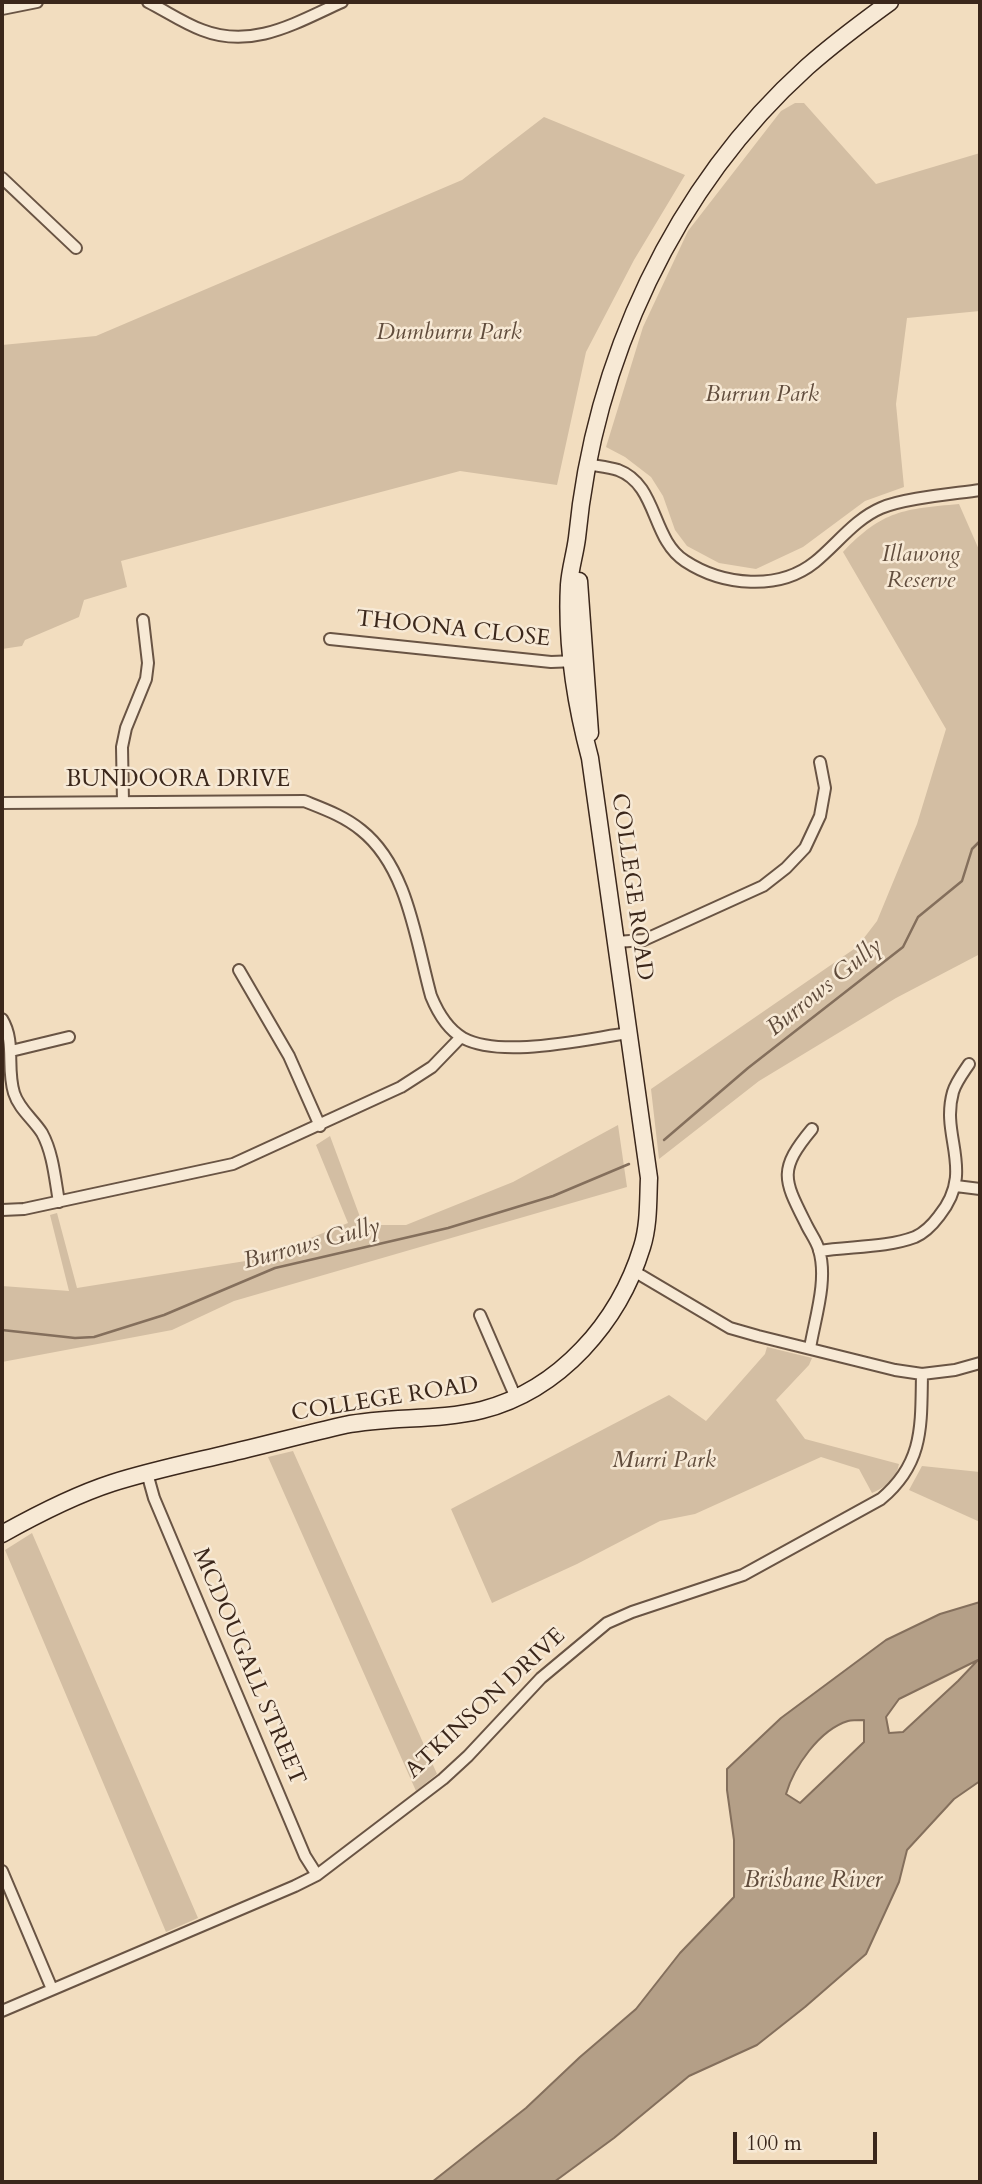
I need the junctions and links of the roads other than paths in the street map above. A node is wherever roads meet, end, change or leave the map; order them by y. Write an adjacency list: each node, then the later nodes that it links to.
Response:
1 (37, 2): 5 (street)
2 (148, 2): 3 (street)
3 (342, 2)
4 (890, 2): 8 (main road, COLLEGE ROAD)
5 (2, 9)
6 (2, 178): 7 (street)
7 (76, 248)
8 (587, 464): 9 (street); 12 (main road, COLLEGE ROAD)
9 (980, 490)
10 (143, 620): 14 (street)
11 (330, 639): 12 (street, THOONA CLOSE)
12 (578, 661): 16 (main road, COLLEGE ROAD)
13 (820, 762): 16 (street)
14 (123, 802): 15 (street, BUNDOORA DRIVE); 21 (street, BUNDOORA DRIVE)
15 (2, 803)
16 (616, 942): 19 (main road, COLLEGE ROAD)
17 (239, 970): 24 (street)
18 (2, 1018): 22 (street)
19 (629, 1033): 21 (street); 31 (main road, COLLEGE ROAD)
20 (69, 1037): 22 (street)
21 (461, 1037): 24 (street)
22 (11, 1051): 28 (street)
23 (969, 1064): 26 (street)
24 (320, 1126): 28 (street)
25 (812, 1129): 30 (street)
26 (956, 1186): 27 (street); 30 (street)
27 (980, 1189)
28 (60, 1202): 29 (street)
29 (2, 1210)
30 (819, 1251): 33 (street)
31 (632, 1270): 33 (street); 36 (main road, COLLEGE ROAD)
32 (480, 1315): 36 (street)
33 (810, 1348): 35 (street)
34 (980, 1363): 35 (street)
35 (922, 1374): 40 (street, ATKINSON DRIVE)
36 (516, 1398): 37 (main road, COLLEGE ROAD)
37 (147, 1473): 38 (main road, COLLEGE ROAD); 40 (street, MCDOUGALL STREET)
38 (2, 1534)
39 (2, 1871): 41 (street)
40 (317, 1875): 41 (street, ATKINSON DRIVE)
41 (52, 1989): 42 (street, ATKINSON DRIVE)
42 (2, 2011)

